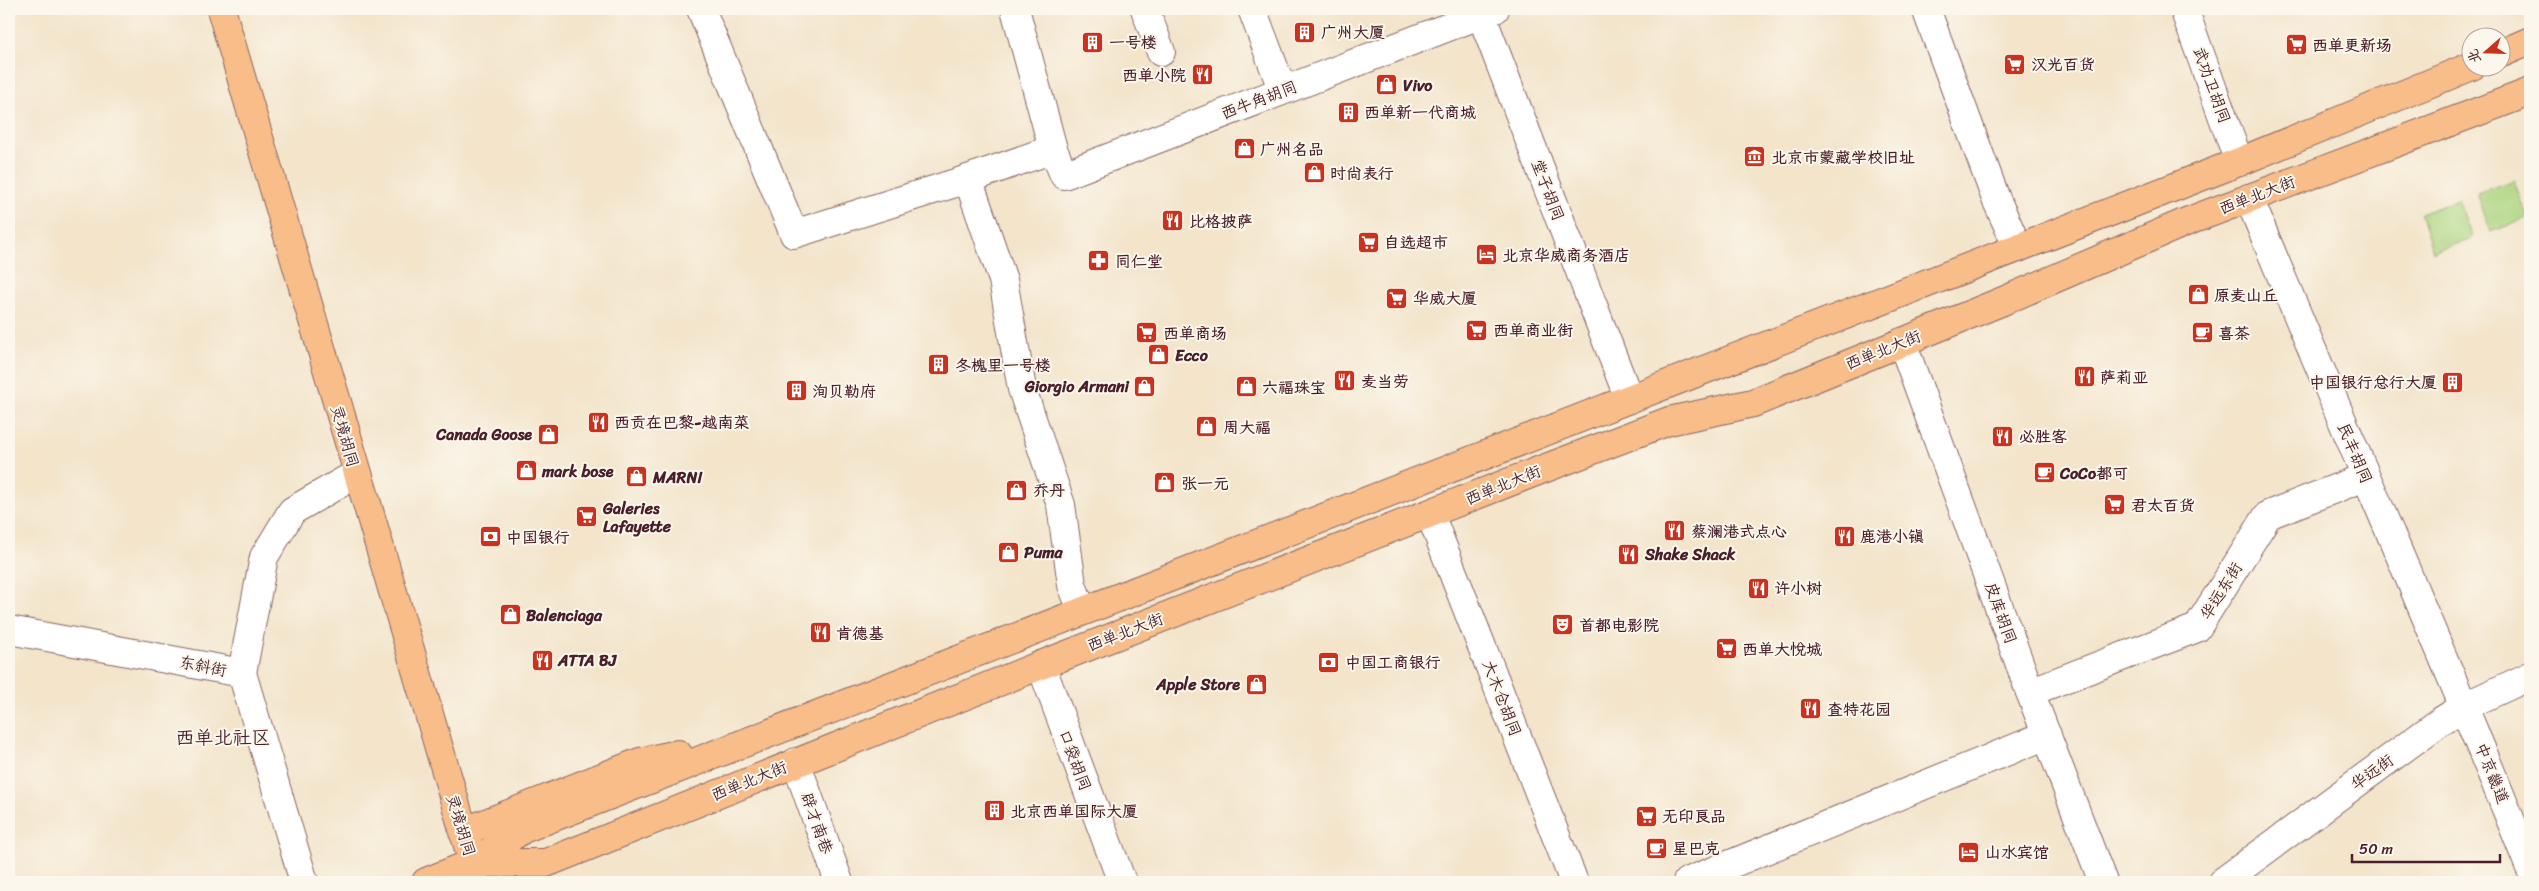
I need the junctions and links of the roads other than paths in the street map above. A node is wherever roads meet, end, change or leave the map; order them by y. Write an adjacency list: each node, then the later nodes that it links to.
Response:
1 (221, 9): 22 (main road, 灵境胡同)
2 (701, 9): 17 (street)
3 (1015, 9): 15 (street)
4 (1145, 9): 11 (street)
5 (1252, 9): 13 (street)
6 (1926, 9): 19 (street)
7 (2184, 9): 16 (street, 武功卫胡同)
8 (1485, 10): 15 (street, 西牛角胡同); 21 (street, 堂子胡同)
9 (2530, 41): 10 (main road)
10 (2512, 49)
11 (1160, 52)
12 (2462, 70): 16 (main road, 西单北大街)
13 (1281, 86)
14 (2530, 92): 18 (main road, 西单北大街)
15 (1053, 149): 17 (street)
16 (2239, 162): 19 (main road, 西单北大街)
17 (968, 179): 25 (street)
18 (2249, 198): 20 (main road, 西单北大街); 23 (street, 民丰胡同)
19 (2018, 248): 21 (main road, 西单北大街)
20 (1902, 342): 24 (main road, 西单北大街); 30 (street, 皮库胡同)
21 (1629, 399): 25 (main road, 西单北大街)
22 (356, 474): 28 (street); 35 (main road, 灵境胡同)
23 (2365, 476): 30 (street, 华远东街); 31 (street, 民丰胡同)
24 (1430, 514): 27 (main road, 西单北大街); 42 (street, 大木仓胡同)
25 (1082, 610): 33 (main road, 西单北大街)
26 (9, 630): 28 (street, 东斜街)
27 (1041, 665): 34 (main road, 西单北大街); 41 (street, 口袋胡同)
28 (242, 673): 38 (street, 东斜街)
29 (2530, 676): 31 (street, 华远街)
30 (2030, 692): 32 (street, 皮库胡同)
31 (2465, 706): 36 (street, 中京畿道); 45 (street, 华远街)
32 (2047, 735): 43 (street); 44 (street, 皮库胡同)
33 (753, 739): 35 (main road); 37 (main road, 西单北大街)
34 (796, 762): 37 (main road, 西单北大街); 40 (street, 辟才南巷)
35 (463, 832): 37 (main road, 灵境胡同)
36 (2530, 868)
37 (477, 876): 39 (main road, 西单北大街)
38 (304, 882)
39 (426, 882)
40 (839, 882)
41 (1122, 882)
42 (1574, 882)
43 (1687, 882)
44 (2104, 882)
45 (2222, 882)

